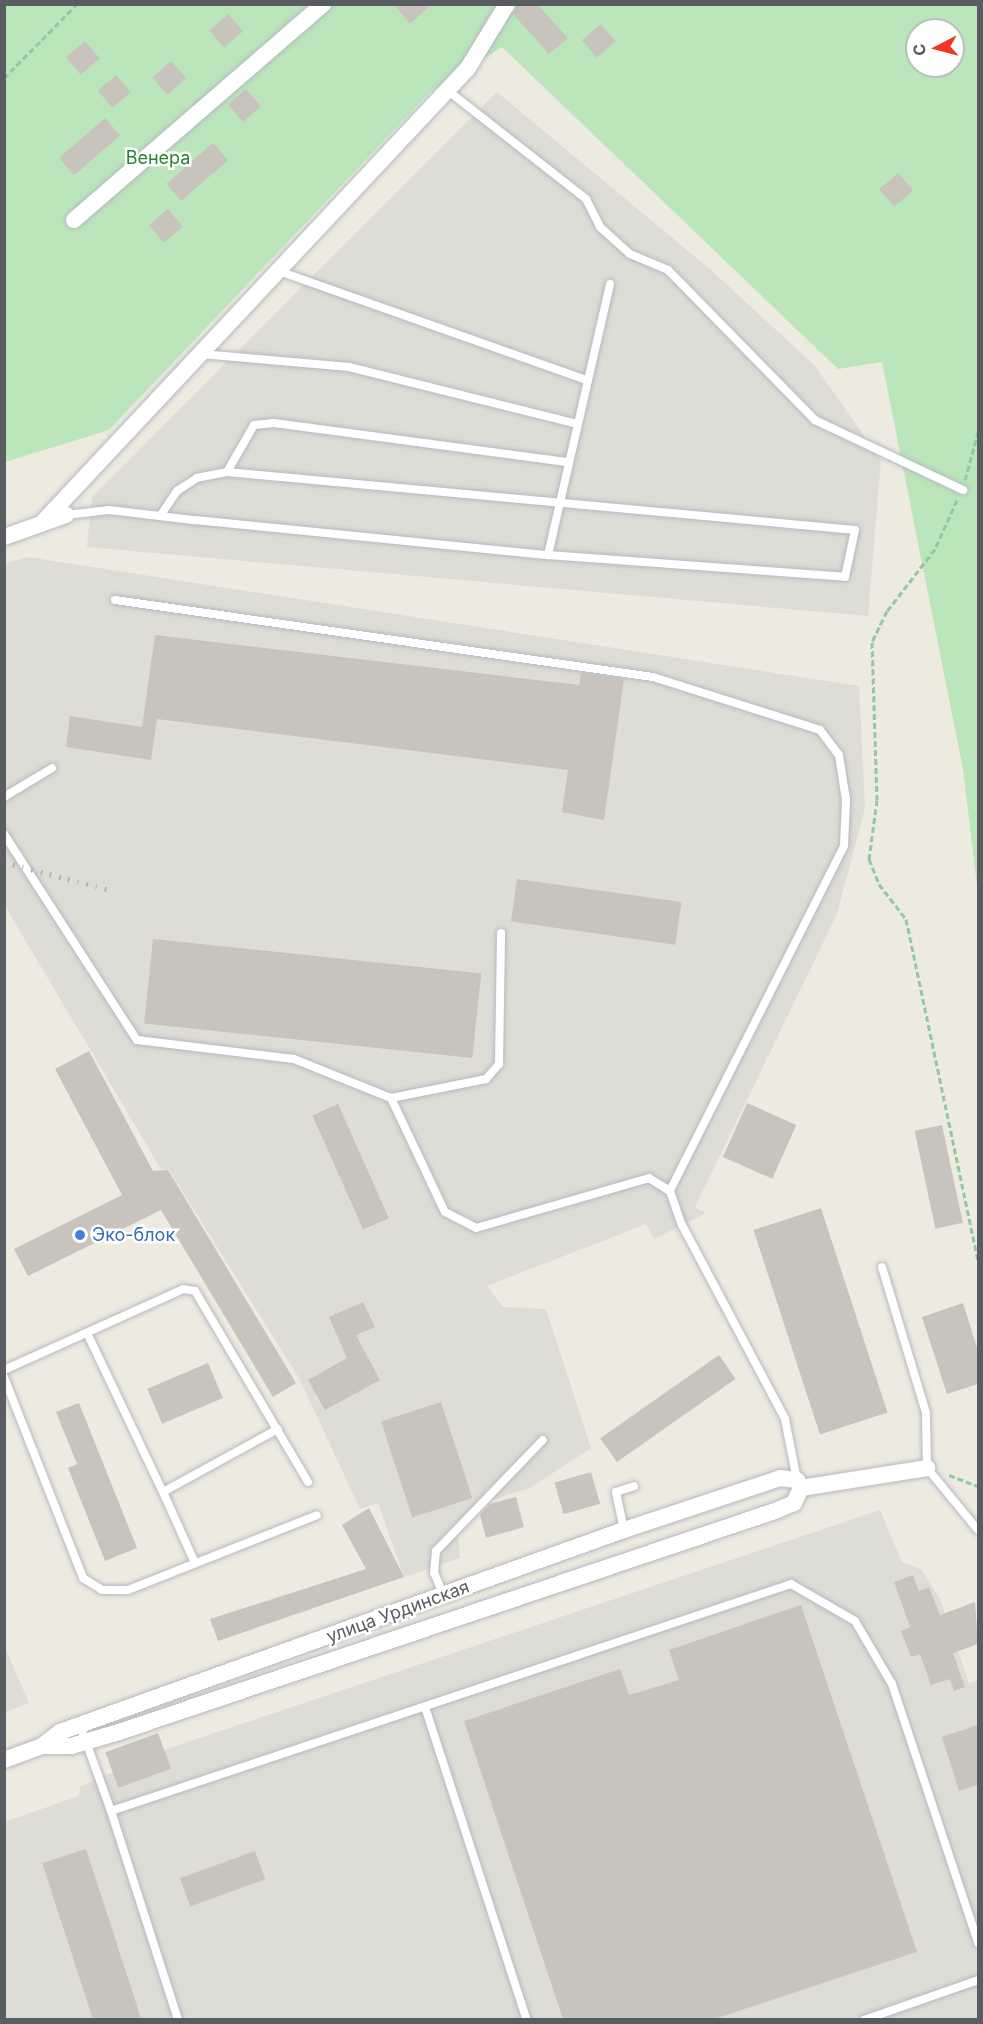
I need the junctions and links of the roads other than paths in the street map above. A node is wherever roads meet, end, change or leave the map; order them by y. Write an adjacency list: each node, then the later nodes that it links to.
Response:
1 (323, 4): 4 (street)
2 (507, 4): 3 (street)
3 (447, 90): 5 (street); 12 (lane)
4 (74, 220)
5 (276, 270): 7 (street); 8 (lane)
6 (610, 284): 8 (lane)
7 (198, 354): 9 (lane); 16 (street)
8 (587, 380): 9 (lane)
9 (577, 424): 10 (lane)
10 (568, 462): 11 (lane); 13 (lane)
11 (227, 472): 13 (lane); 15 (lane)
12 (963, 489)
13 (557, 504): 18 (lane); 18 (lane)
14 (66, 514): 15 (lane); 16 (street)
15 (160, 516): 18 (lane)
16 (41, 524): 17 (street)
17 (4, 537)
18 (549, 555)
19 (115, 600): 25 (lane)
20 (52, 768): 21 (lane)
21 (4, 797)
22 (4, 834): 24 (lane)
23 (501, 933): 24 (lane)
24 (390, 1098): 25 (lane)
25 (670, 1191): 34 (lane)
26 (882, 1267): 32 (lane)
27 (88, 1335): 28 (lane); 30 (lane); 36 (lane)
28 (4, 1370)
29 (4, 1377): 40 (lane)
30 (278, 1429): 33 (lane); 36 (lane)
31 (543, 1440): 41 (lane)
32 (927, 1468): 34 (street, улица Урдинская); 39 (lane)
33 (308, 1482)
34 (799, 1484): 38 (street, улица Урдинская); 44 (street)
35 (634, 1486): 38 (lane)
36 (163, 1492): 40 (lane)
37 (317, 1515): 40 (lane)
38 (624, 1530): 41 (street, улица Урдинская)
39 (978, 1530)
40 (195, 1563)
41 (444, 1596): 43 (street, улица Урдинская)
42 (426, 1710): 47 (lane); 48 (lane); 51 (lane)
43 (80, 1725): 44 (lane); 45 (street, улица Урдинская)
44 (88, 1741): 45 (street); 47 (lane)
45 (42, 1746): 46 (street, улица Урдинская)
46 (4, 1760)
47 (111, 1812): 50 (lane)
48 (978, 1943)
49 (978, 1980): 52 (lane)
50 (178, 2019)
51 (527, 2019)
52 (864, 2019)

